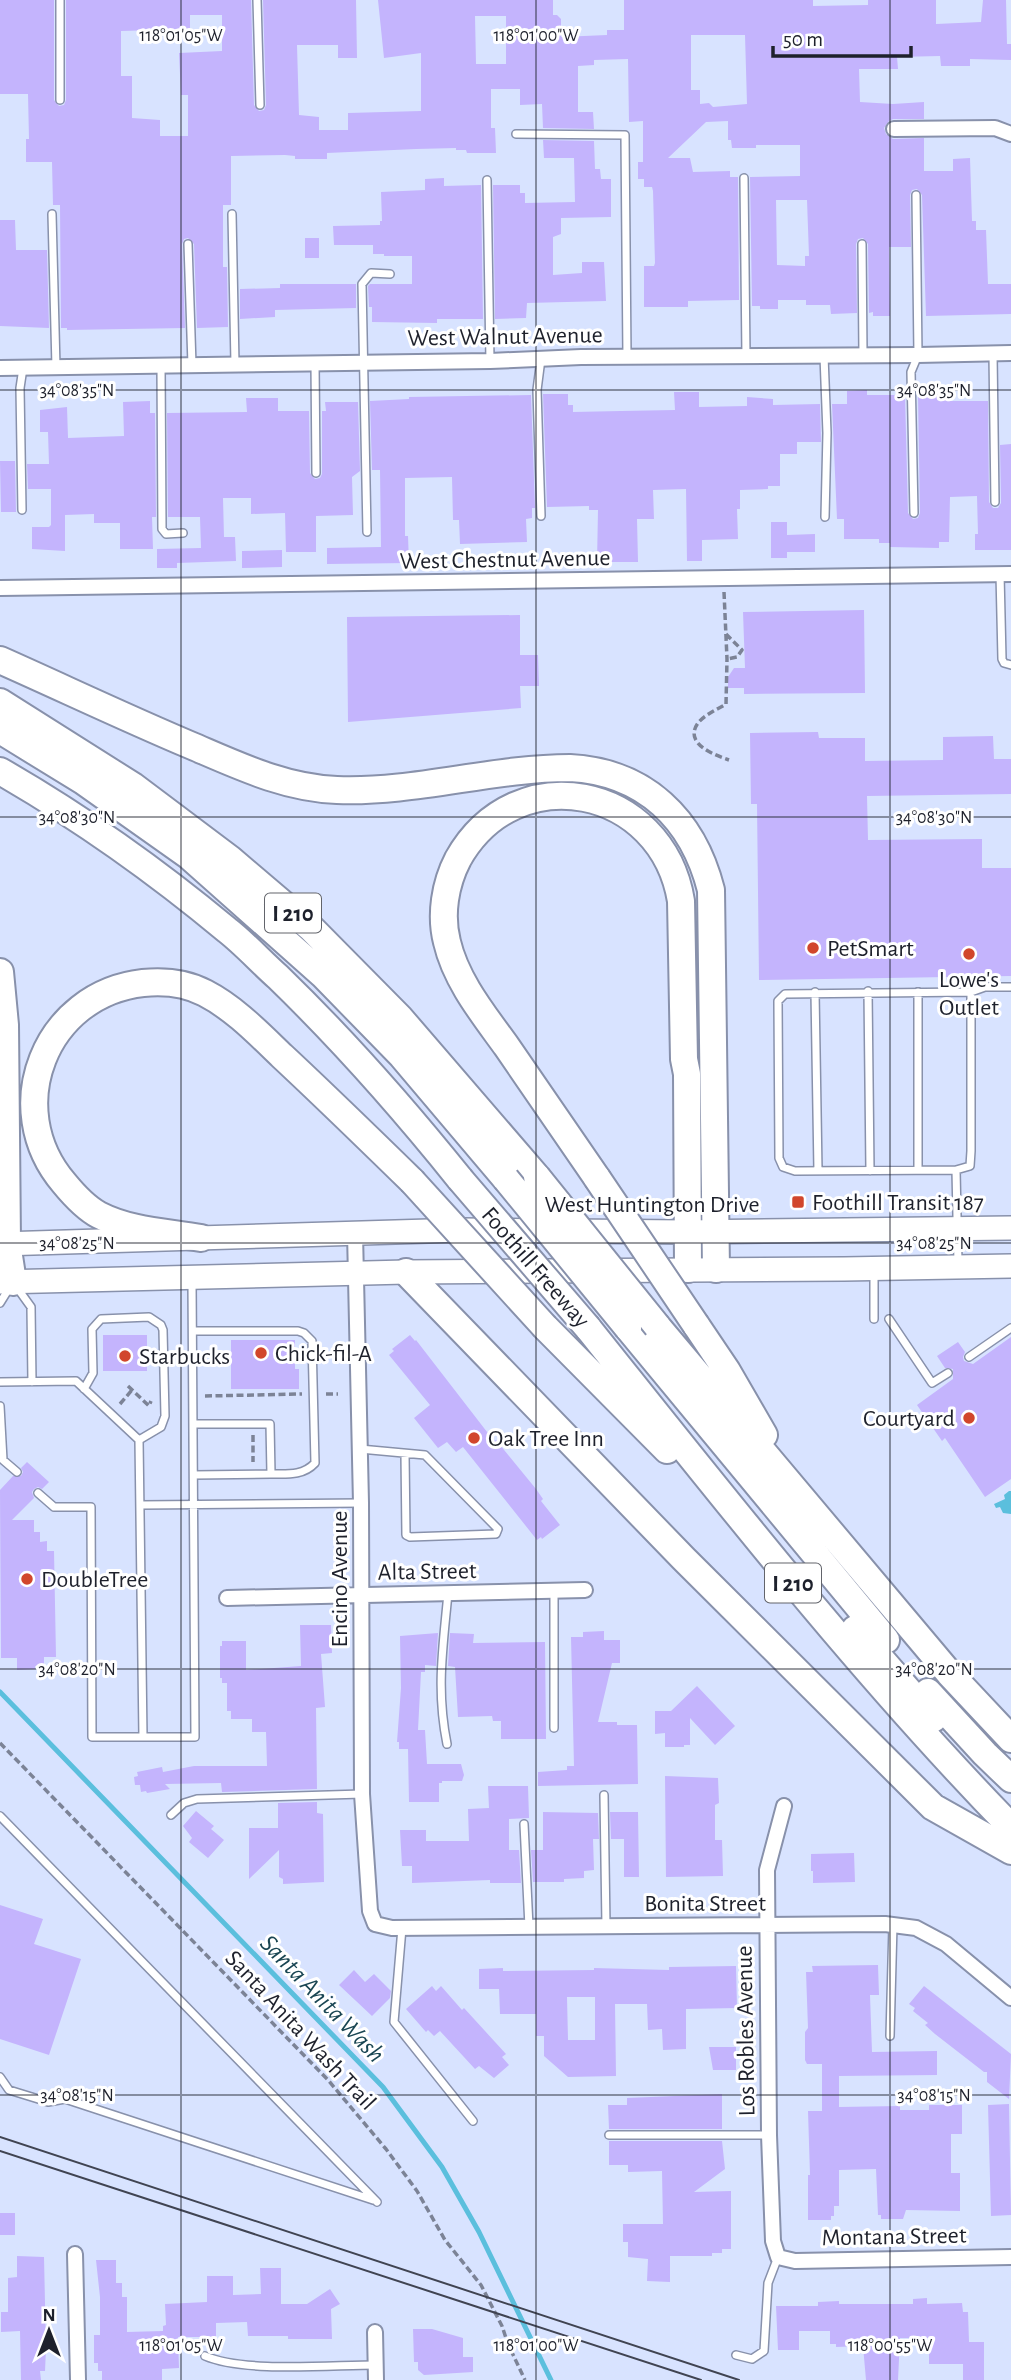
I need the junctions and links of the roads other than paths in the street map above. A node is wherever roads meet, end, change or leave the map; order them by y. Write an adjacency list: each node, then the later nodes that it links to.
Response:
1 (60, 0): 3 (lane)
2 (257, 0): 4 (lane)
3 (60, 100)
4 (260, 105)
5 (894, 129): 7 (street)
6 (516, 134): 21 (lane)
7 (1011, 134)
8 (744, 178): 22 (lane)
9 (487, 180): 25 (lane)
10 (916, 195): 18 (lane)
11 (52, 214): 31 (lane)
12 (232, 214): 27 (lane)
13 (188, 244): 28 (lane)
14 (862, 244): 20 (lane)
15 (390, 274): 24 (lane)
16 (993, 353): 17 (street, West Walnut Avenue); 18 (street, West Walnut Avenue); 34 (lane)
17 (1011, 353)
18 (918, 355): 20 (street, West Walnut Avenue); 36 (lane)
19 (824, 356): 20 (street, West Walnut Avenue); 22 (street, West Walnut Avenue); 38 (lane)
20 (863, 356)
21 (627, 357): 22 (street, West Walnut Avenue); 23 (street, West Walnut Avenue)
22 (746, 357)
23 (541, 359): 25 (street, West Walnut Avenue); 37 (lane)
24 (363, 361): 25 (street, West Walnut Avenue); 26 (street, West Walnut Avenue); 39 (lane)
25 (490, 361)
26 (315, 363): 27 (street, West Walnut Avenue); 33 (lane)
27 (235, 364): 28 (street, West Walnut Avenue)
28 (192, 365): 29 (street, West Walnut Avenue)
29 (160, 366): 31 (street, West Walnut Avenue); 40 (lane)
30 (23, 367): 31 (street, West Walnut Avenue); 32 (street, West Walnut Avenue); 35 (lane)
31 (56, 367)
32 (0, 368)
33 (316, 473)
34 (995, 502)
35 (22, 510)
36 (914, 513)
37 (541, 516)
38 (825, 517)
39 (367, 532)
40 (183, 534)
41 (1005, 574): 42 (street, West Chestnut Avenue); 44 (lane)
42 (0, 588)
43 (0, 660): 62 (highway)
44 (1011, 664)
45 (0, 702): 95 (highway, I 210, bridge)
46 (0, 730): 59 (highway)
47 (0, 751): 59 (highway)
48 (0, 771): 59 (highway, Foothill Freeway / I 210)
49 (0, 972): 66 (highway)
50 (1011, 987): 54 (lane)
51 (868, 991): 52 (lane); 53 (lane); 58 (lane)
52 (815, 992): 57 (lane); 57 (lane)
53 (918, 992): 54 (lane); 55 (lane)
54 (971, 992): 56 (lane)
55 (918, 1170): 56 (lane); 58 (lane)
56 (956, 1170): 60 (lane)
57 (818, 1171): 58 (lane)
58 (870, 1171)
59 (484, 1179): 78 (highway, Foothill Freeway / I 210, bridge); 78 (highway, bridge)
60 (958, 1228): 61 (main road, West Huntington Drive); 62 (main road, West Huntington Drive); 68 (lane)
61 (1011, 1228)
62 (716, 1231): 63 (main road, West Huntington Drive); 70 (highway)
63 (688, 1232): 64 (main road, West Huntington Drive); 69 (highway); 95 (highway, bridge)
64 (355, 1233): 65 (main road, West Huntington Drive); 73 (street, Encino Avenue)
65 (201, 1238): 66 (main road, West Huntington Drive); 99 (highway, bridge)
66 (4, 1243): 75 (highway)
67 (1011, 1266): 68 (main road)
68 (958, 1267): 71 (main road)
69 (688, 1269): 70 (main road); 72 (main road)
70 (716, 1269): 71 (main road)
71 (874, 1269): 77 (lane)
72 (405, 1272): 73 (main road); 118 (highway)
73 (356, 1273): 74 (main road); 89 (street, Encino Avenue)
74 (192, 1278): 75 (main road); 80 (lane)
75 (4, 1289): 84 (lane)
76 (889, 1319): 82 (lane)
77 (874, 1320)
78 (607, 1328): 99 (highway, Foothill Freeway / I 210); 109 (highway); 112 (highway)
79 (1011, 1328): 81 (lane)
80 (193, 1331): 87 (lane); 92 (lane)
81 (969, 1357)
82 (948, 1373)
83 (0, 1382): 84 (lane)
84 (32, 1382): 85 (lane)
85 (84, 1389): 88 (lane); 88 (lane)
86 (0, 1406): 91 (lane)
87 (193, 1424): 92 (lane); 93 (lane)
88 (139, 1440): 98 (lane)
89 (360, 1449): 90 (lane); 96 (street, Encino Avenue)
90 (405, 1454): 90 (lane)
91 (17, 1472)
92 (271, 1474): 93 (lane)
93 (194, 1475): 97 (lane)
94 (38, 1493): 106 (lane)
95 (802, 1500): 107 (highway, I 210)
96 (361, 1503): 97 (lane); 103 (street, Encino Avenue)
97 (194, 1505): 98 (lane); 106 (lane)
98 (141, 1506): 106 (lane)
99 (760, 1543): 117 (highway, Foothill Freeway / I 210)
100 (554, 1590): 101 (street, Alta Street); 102 (street, Alta Street); 105 (lane)
101 (585, 1590)
102 (448, 1593): 103 (street, Alta Street); 108 (lane)
103 (362, 1595): 104 (street, Alta Street); 110 (street, Encino Avenue)
104 (227, 1598)
105 (554, 1728)
106 (143, 1737)
107 (1011, 1739)
108 (447, 1744)
109 (1011, 1779)
110 (362, 1794): 114 (lane); 119 (street, Encino Avenue)
111 (604, 1795): 122 (lane)
112 (1011, 1801)
113 (784, 1806): 120 (street, Los Robles Avenue)
114 (171, 1815)
115 (0, 1816): 127 (lane)
116 (524, 1824): 123 (lane)
117 (1011, 1827)
118 (1011, 1851)
119 (375, 1924): 124 (street, Bonita Street)
120 (767, 1925): 121 (street, Bonita Street); 122 (street, Bonita Street); 130 (street, Los Robles Avenue)
121 (893, 1925): 125 (street, Bonita Street); 126 (lane)
122 (606, 1926): 123 (street, Bonita Street)
123 (529, 1927): 124 (street, Bonita Street)
124 (402, 1928): 128 (lane)
125 (1011, 1998)
126 (890, 2035)
127 (0, 2077)
128 (473, 2121)
129 (609, 2135): 130 (lane)
130 (769, 2135): 132 (street, Los Robles Avenue)
131 (75, 2254): 138 (street)
132 (778, 2257): 133 (street, Montana Street); 135 (lane)
133 (1011, 2257)
134 (375, 2332): 137 (street)
135 (736, 2355)
136 (205, 2356): 137 (lane)
137 (376, 2364): 139 (street)
138 (78, 2380)
139 (376, 2380)

